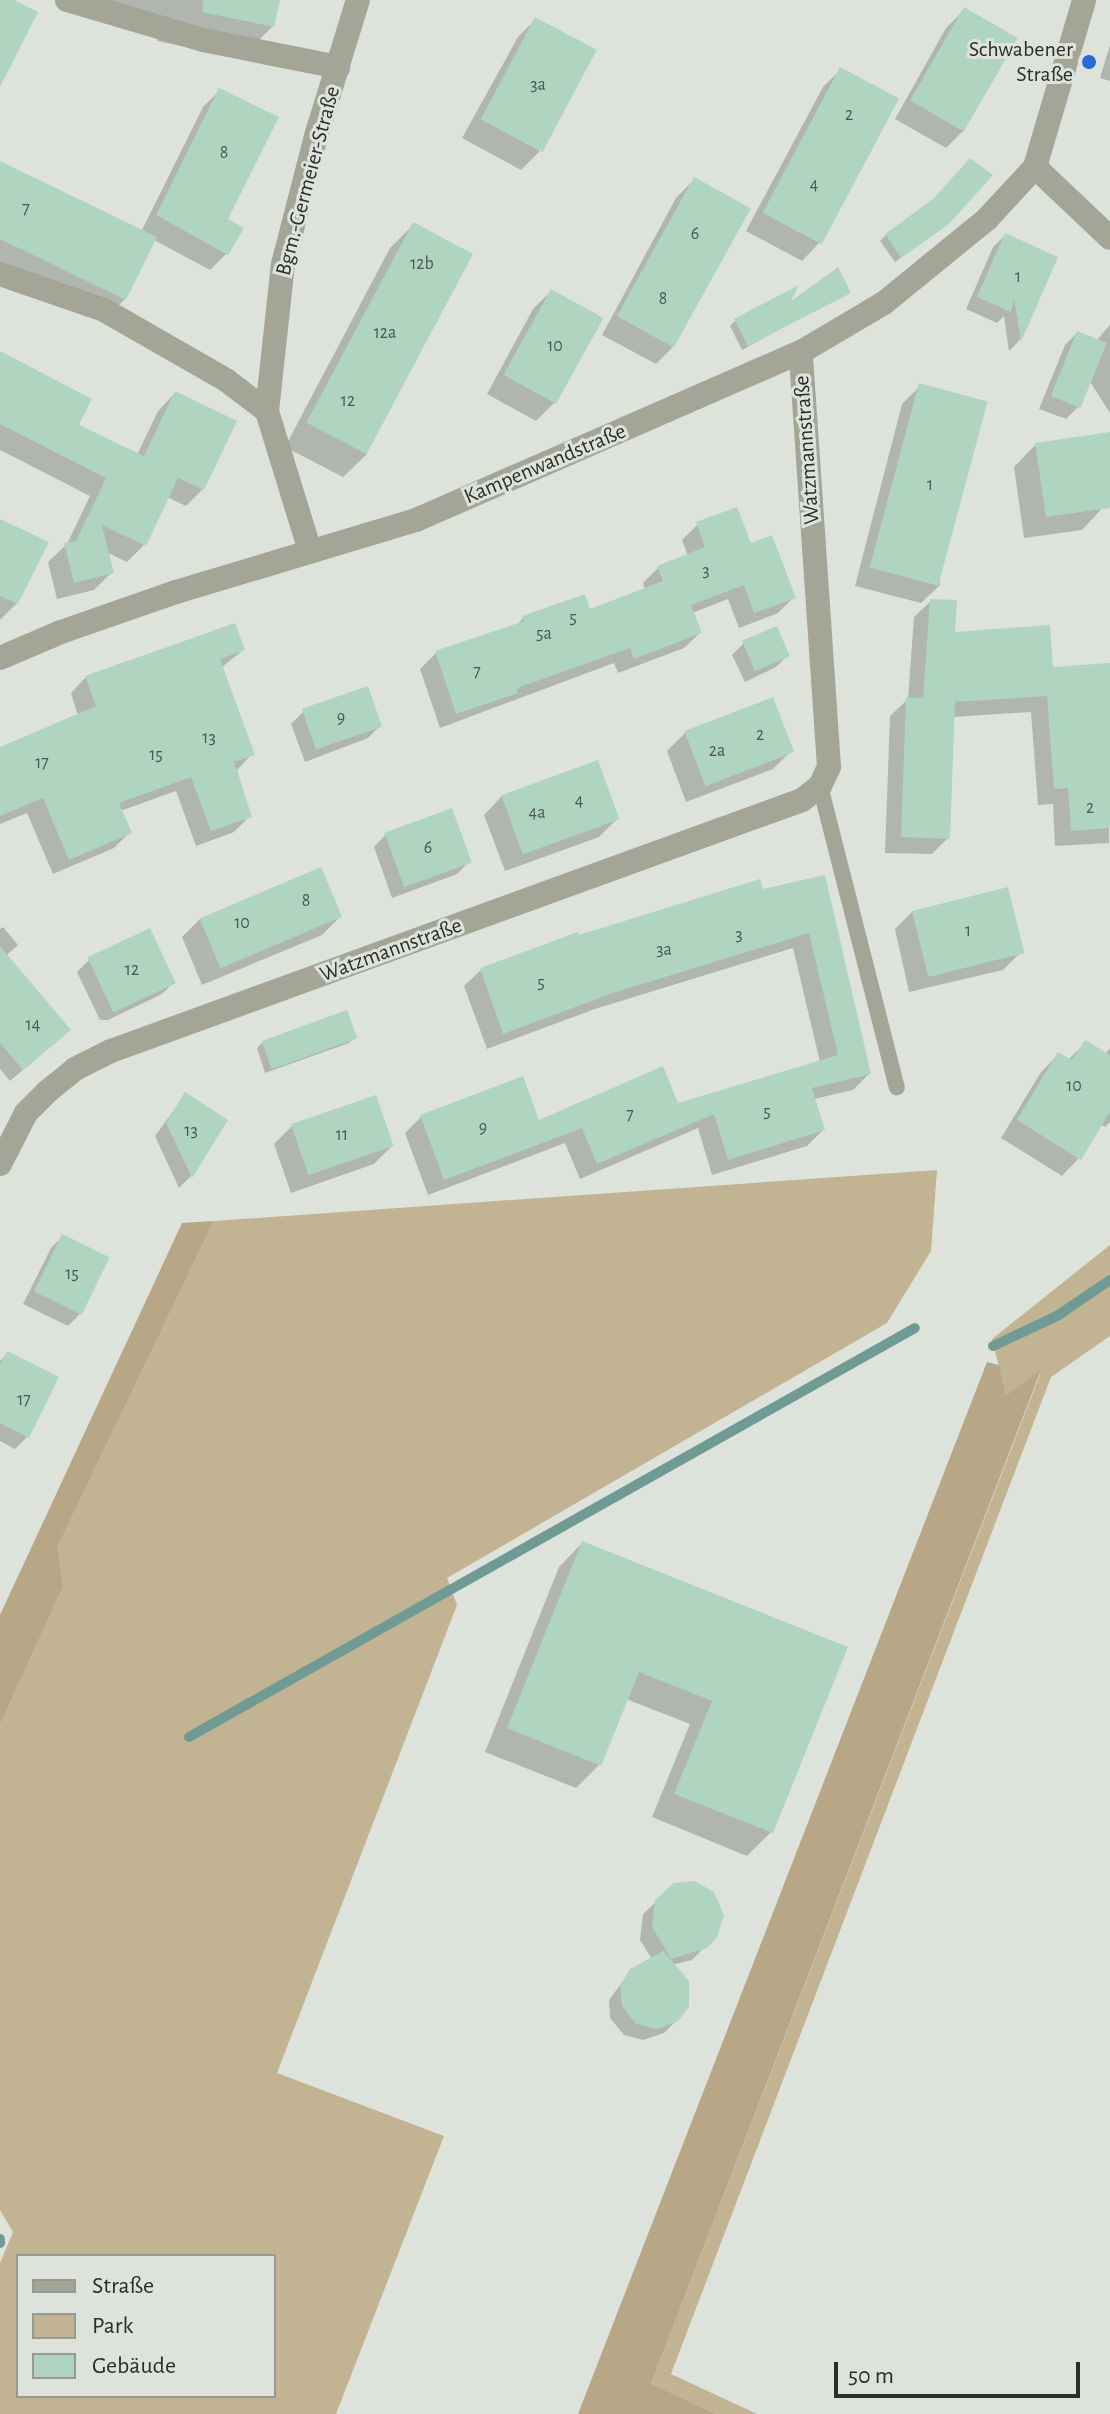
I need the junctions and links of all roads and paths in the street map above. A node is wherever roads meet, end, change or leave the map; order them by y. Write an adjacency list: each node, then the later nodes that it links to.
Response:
1 (67, 0): 4 (street)
2 (358, 0): 4 (street, Bgm.-Germeier-Straße)
3 (1084, 0): 5 (street)
4 (338, 67): 9 (street, Bgm.-Germeier-Straße)
5 (1035, 167): 6 (street); 8 (street, Kampenwandstraße)
6 (1110, 238)
7 (0, 274): 9 (street)
8 (801, 352): 10 (street, Kampenwandstraße); 12 (street, Watzmannstraße)
9 (267, 411): 10 (street, Bgm.-Germeier-Straße)
10 (310, 551): 11 (street, Kampenwandstraße)
11 (0, 658)
12 (820, 786): 13 (lane, Watzmannstraße); 14 (street, Watzmannstraße)
13 (897, 1087)
14 (7, 1124): 15 (street, Watzmannstraße)
15 (0, 1164)

